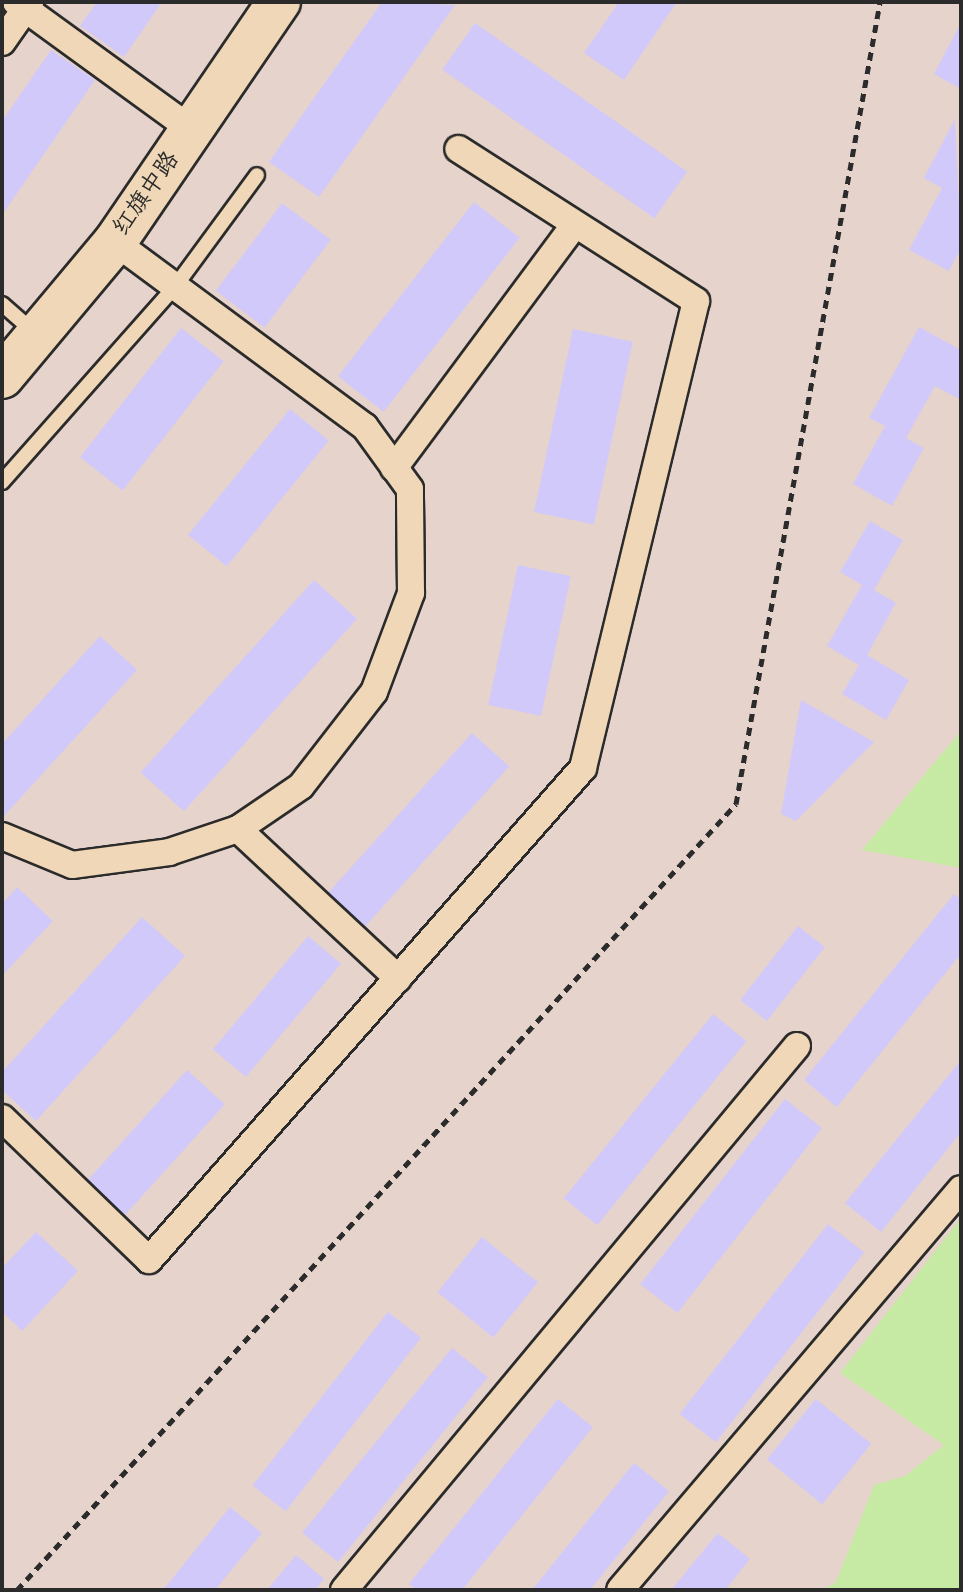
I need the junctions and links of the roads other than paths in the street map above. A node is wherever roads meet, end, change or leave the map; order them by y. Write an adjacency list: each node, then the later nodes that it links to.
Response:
1 (279, 2): 4 (main road, 红旗中路)
2 (24, 4): 3 (street); 4 (street)
3 (2, 42)
4 (192, 130): 8 (main road, 红旗中路)
5 (458, 149): 7 (street)
6 (257, 175): 9 (lane)
7 (574, 226): 13 (street); 17 (street)
8 (115, 242): 9 (street); 11 (main road, 红旗中路)
9 (177, 284): 13 (street); 14 (lane)
10 (2, 304): 11 (lane)
11 (40, 336): 12 (main road, 红旗中路)
12 (2, 377)
13 (394, 468): 15 (street)
14 (2, 482)
15 (238, 829): 16 (street); 17 (street)
16 (2, 836)
17 (398, 978): 19 (street)
18 (797, 1046): 21 (street)
19 (2, 1118)
20 (961, 1189): 22 (street)
21 (344, 1590)
22 (620, 1590)

